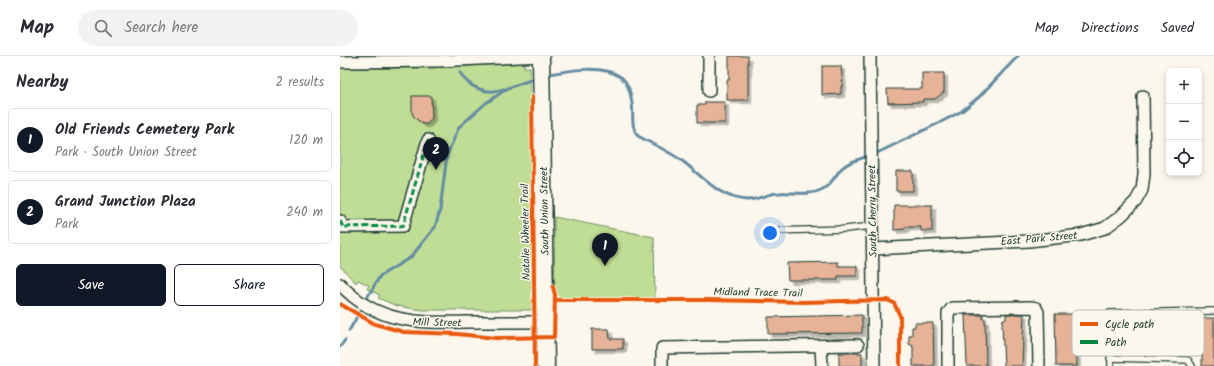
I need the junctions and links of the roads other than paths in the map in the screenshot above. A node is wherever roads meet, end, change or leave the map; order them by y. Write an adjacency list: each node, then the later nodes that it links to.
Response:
1 (709, 56): 5 (street)
2 (870, 56): 9 (street, South Cherry Street)
3 (541, 59): 4 (street); 15 (street, South Union Street)
4 (340, 62)
5 (709, 91)
6 (1143, 96): 11 (street, East Park Street)
7 (428, 140): 8 (street)
8 (340, 221)
9 (872, 226): 10 (lane); 11 (street, South Cherry Street)
10 (770, 230)
11 (873, 250): 22 (street, South Cherry Street)
12 (342, 287): 15 (street, Mill Street)
13 (1204, 311): 14 (lane)
14 (1214, 311)
15 (545, 322): 19 (street, South Union Street)
16 (858, 345): 17 (street)
17 (822, 346): 20 (street); 21 (street)
18 (1110, 358): 25 (lane); 26 (lane)
19 (546, 366)
20 (662, 366)
21 (822, 366)
22 (874, 366)
23 (948, 366): 24 (street)
24 (1039, 366)
25 (1111, 366)
26 (1192, 366)

